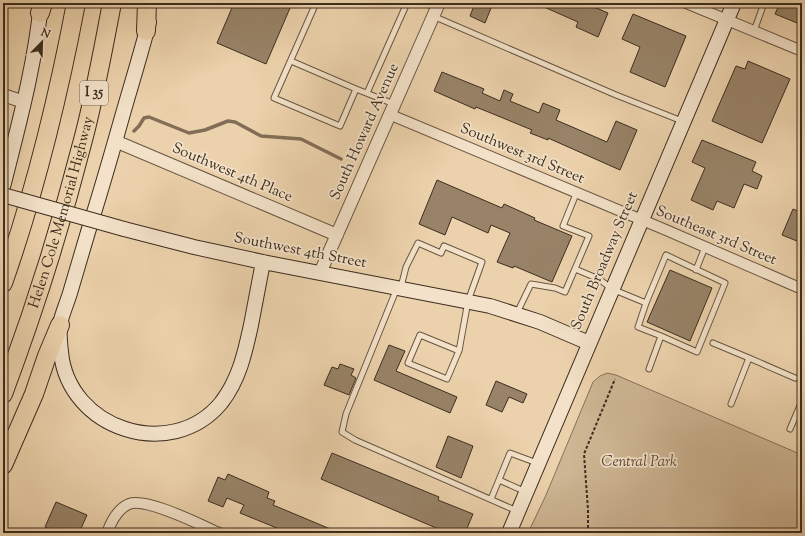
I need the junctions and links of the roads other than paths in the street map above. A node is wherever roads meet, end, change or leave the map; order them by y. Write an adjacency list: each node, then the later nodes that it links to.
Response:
1 (76, 3): 35 (highway, I 35)
2 (112, 3): 50 (highway, Helen Cole Memorial Highway / I 35)
3 (147, 3): 15 (highway)
4 (153, 3): 15 (main road)
5 (316, 3): 17 (lane)
6 (407, 3): 19 (lane)
7 (425, 3): 12 (lane)
8 (686, 3): 13 (street)
9 (734, 3): 13 (main road, South Broadway Street)
10 (764, 3): 14 (lane)
11 (41, 6): 21 (main road)
12 (437, 9): 22 (street, South Howard Avenue); 23 (lane)
13 (727, 20): 14 (street); 23 (main road, South Broadway Street)
14 (754, 30): 16 (street)
15 (146, 31): 24 (main road)
16 (802, 51)
17 (291, 61): 18 (lane); 18 (lane)
18 (356, 89): 19 (lane)
19 (367, 93): 22 (lane)
20 (3, 95): 21 (street)
21 (24, 102): 25 (main road)
22 (393, 110): 27 (street, Southwest 3rd Street); 29 (street, South Howard Avenue)
23 (683, 122): 28 (main road, South Broadway Street)
24 (115, 141): 29 (street, Southwest 4th Place); 42 (main road)
25 (3, 187)
26 (3, 194): 31 (main road, Southwest 4th Street, bridge)
27 (576, 194): 28 (street, Southwest 3rd Street); 32 (lane)
28 (641, 220): 30 (street, Southeast 3rd Street); 37 (main road, South Broadway Street)
29 (337, 235): 34 (street, South Howard Avenue)
30 (705, 247): 33 (lane); 38 (street, Southeast 3rd Street)
31 (263, 262): 34 (main road, Southwest 4th Street); 42 (main road)
32 (575, 269): 37 (lane); 41 (lane)
33 (696, 270): 40 (lane); 43 (lane)
34 (320, 273): 36 (main road, Southwest 4th Street)
35 (3, 283)
36 (399, 288): 39 (main road, Southwest 4th Street); 39 (lane); 58 (lane)
37 (612, 289): 40 (lane); 45 (main road, South Broadway Street)
38 (802, 289)
39 (468, 301): 41 (main road, Southwest 4th Street); 46 (lane)
40 (646, 303): 43 (lane)
41 (516, 314): 45 (main road, Southwest 4th Street)
42 (60, 325): 55 (highway)
43 (661, 336): 48 (lane)
44 (713, 343): 47 (lane)
45 (589, 344): 54 (main road, South Broadway Street)
46 (459, 351): 46 (lane)
47 (749, 358): 49 (lane); 52 (lane)
48 (649, 369)
49 (795, 378)
50 (3, 394)
51 (802, 401): 53 (lane)
52 (731, 404)
53 (790, 429)
54 (538, 463): 56 (lane); 57 (main road, South Broadway Street)
55 (3, 465)
56 (499, 480): 57 (lane); 58 (lane)
57 (526, 492): 59 (main road, South Broadway Street)
58 (491, 499): 59 (lane)
59 (518, 511): 62 (main road, South Broadway Street)
60 (107, 533): 61 (street)
61 (219, 533)
62 (509, 533)

